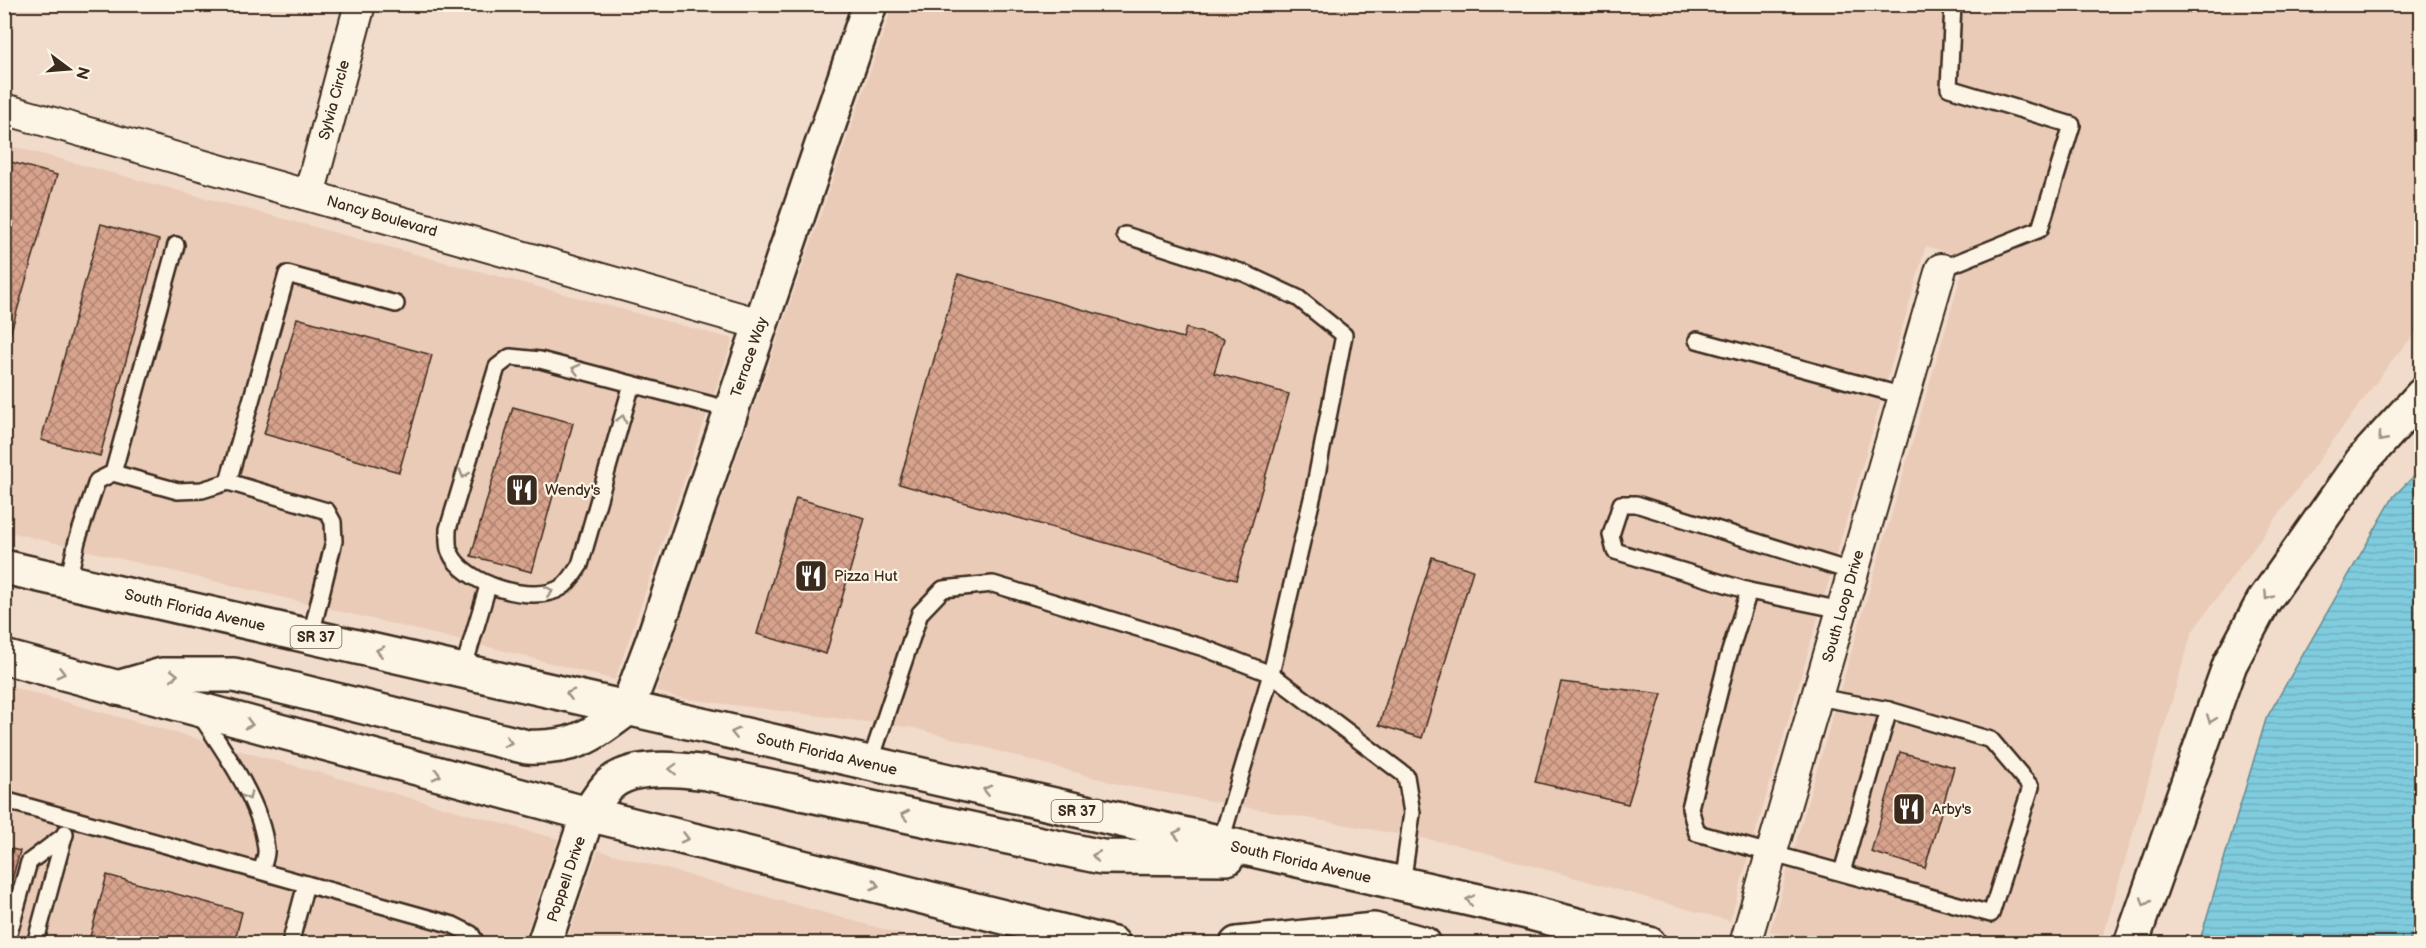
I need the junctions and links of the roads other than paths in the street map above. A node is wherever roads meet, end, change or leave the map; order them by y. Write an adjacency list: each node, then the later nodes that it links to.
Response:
1 (360, 4): 5 (street, Sylvia Circle)
2 (870, 4): 10 (main road, Terrace Way)
3 (1953, 4): 8 (lane)
4 (4, 110): 5 (street, Nancy Boulevard)
5 (309, 195): 10 (street, Nancy Boulevard)
6 (1125, 235): 27 (lane)
7 (176, 245): 16 (lane)
8 (1941, 269): 14 (street, South Loop Drive)
9 (396, 304): 17 (lane)
10 (760, 324): 15 (main road, Terrace Way)
11 (1697, 340): 14 (lane)
12 (632, 384): 15 (lane); 21 (lane, one-way to 12); 21 (lane, one-way to 21)
13 (2421, 394): 55 (main road, one-way to 55)
14 (1904, 396): 19 (street, South Loop Drive)
15 (731, 410): 30 (main road, Terrace Way)
16 (113, 473): 17 (lane); 20 (lane)
17 (228, 482): 24 (lane)
18 (4, 567): 20 (main road, South Florida Avenue / SR 37)
19 (1853, 572): 22 (lane); 23 (street, South Loop Drive)
20 (68, 581): 24 (main road, South Florida Avenue / SR 37)
21 (488, 586): 26 (lane)
22 (1749, 591): 23 (lane); 39 (lane)
23 (1842, 610): 29 (street, South Loop Drive)
24 (311, 635): 26 (main road, South Florida Avenue / SR 37, one-way to 24)
25 (4, 657): 28 (main road, one-way to 28)
26 (463, 670): 30 (main road, South Florida Avenue / SR 37, one-way to 26)
27 (1271, 674): 33 (lane); 38 (lane); 44 (lane)
28 (117, 688): 30 (main road, one-way to 30); 31 (main road)
29 (1817, 697): 32 (lane); 39 (street, South Loop Drive)
30 (627, 709): 33 (main road, South Florida Avenue / SR 37, one-way to 30)
31 (196, 710): 35 (main road, one-way to 35); 41 (lane, one-way to 41)
32 (1889, 710): 42 (lane); 42 (lane)
33 (870, 764): 38 (main road, South Florida Avenue / SR 37, one-way to 33)
34 (4, 800): 36 (lane)
35 (588, 814): 40 (main road, Poppell Drive, one-way to 35); 49 (main road, Poppell Drive); 50 (main road, one-way to 50)
36 (69, 819): 37 (lane); 41 (lane)
37 (65, 835): 45 (lane); 46 (lane)
38 (1220, 844): 40 (main road, South Florida Avenue / SR 37)
39 (1772, 852): 42 (lane); 54 (street, South Loop Drive)
40 (1280, 857): 44 (main road, South Florida Avenue / SR 37)
41 (261, 871): 43 (lane)
42 (1842, 872)
43 (306, 884): 47 (lane); 48 (lane)
44 (1402, 885): 53 (main road, South Florida Avenue / SR 37, one-way to 44)
45 (6, 944)
46 (35, 944)
47 (290, 944)
48 (477, 944)
49 (544, 944)
50 (1113, 944)
51 (1237, 944): 52 (main road)
52 (1424, 944)
53 (1649, 944)
54 (1745, 944)
55 (2131, 944)

